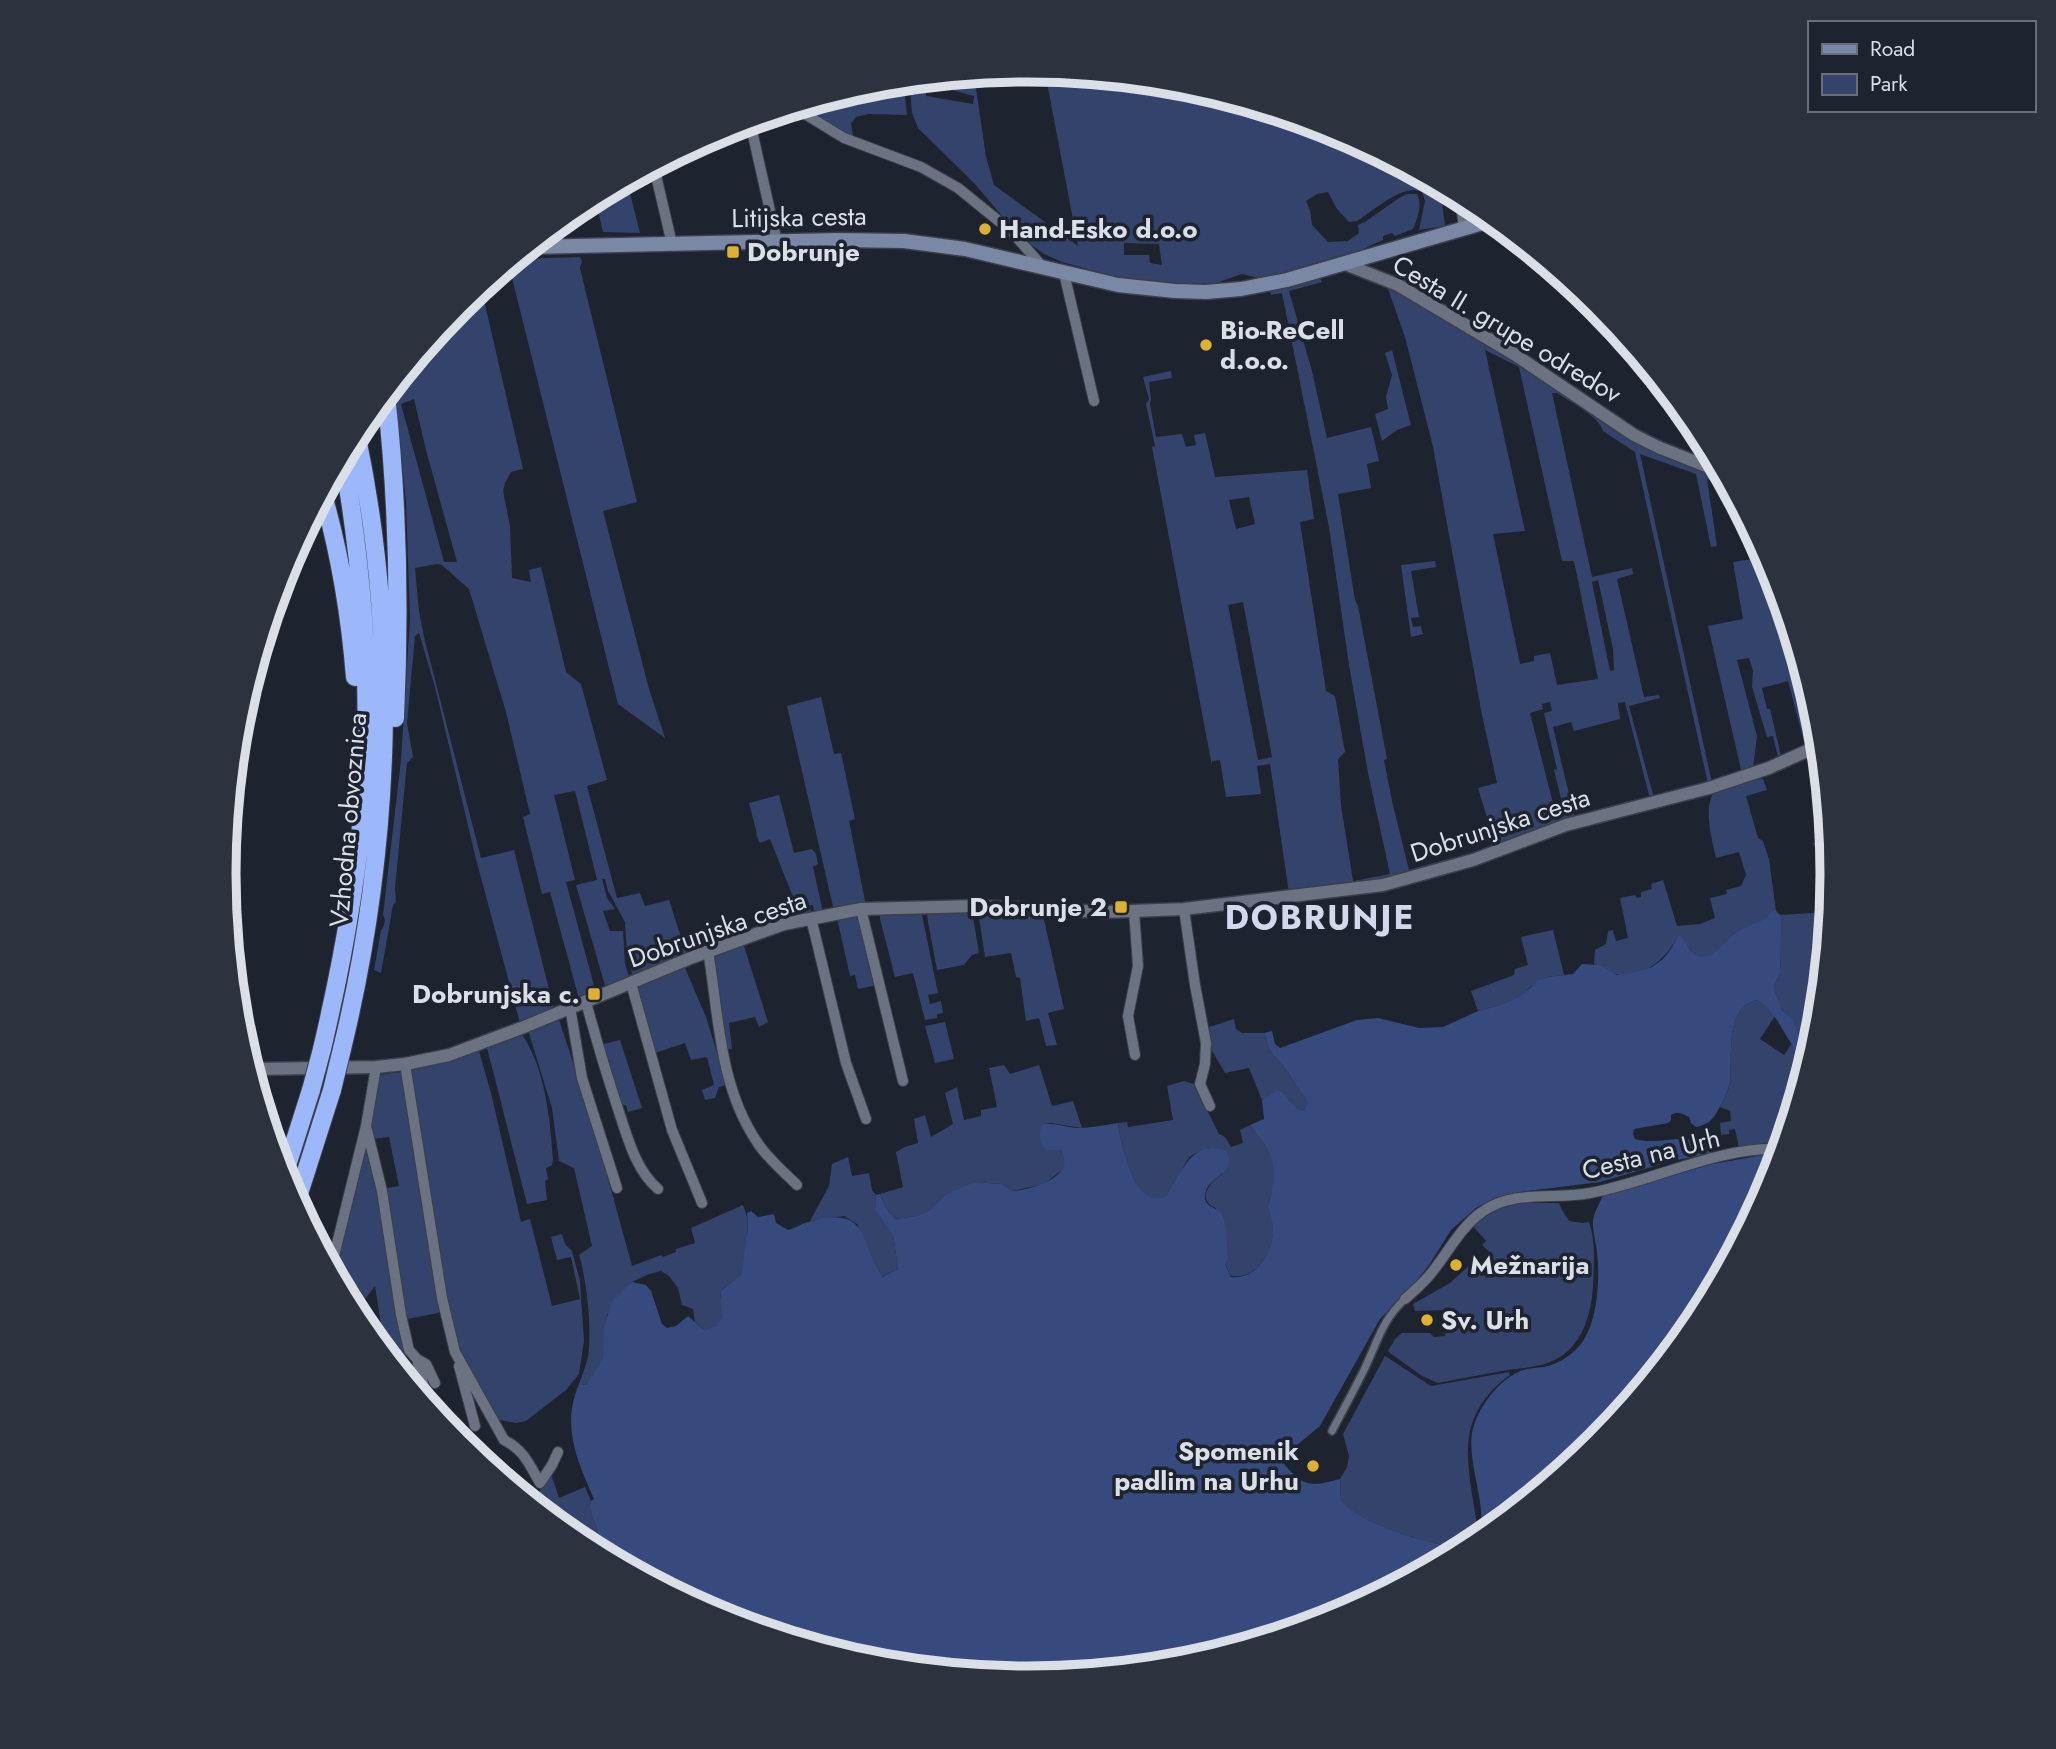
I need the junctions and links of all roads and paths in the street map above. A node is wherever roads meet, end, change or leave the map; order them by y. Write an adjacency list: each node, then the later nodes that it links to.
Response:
1 (805, 114): 11 (street)
2 (752, 132): 7 (street)
3 (656, 175): 8 (street)
4 (1462, 212): 6 (street)
5 (1479, 224): 6 (main road, Litijska cesta)
6 (1464, 228): 10 (main road, Litijska cesta)
7 (777, 242): 8 (main road, Litijska cesta); 11 (main road, Litijska cesta)
8 (672, 244): 9 (main road, Litijska cesta)
9 (545, 247)
10 (1345, 264): 12 (main road, Litijska cesta); 16 (street, Cesta II. grupe odredov)
11 (1043, 267): 12 (main road, Litijska cesta)
12 (1064, 273): 13 (street)
13 (1094, 401)
14 (387, 408): 20 (highway)
15 (359, 450): 20 (highway, Vzhodna obvoznica)
16 (1707, 466)
17 (345, 472): 20 (highway, Vzhodna obvoznica)
18 (326, 507): 20 (highway)
19 (1810, 750): 22 (street, Dobrunjska cesta)
20 (372, 804): 38 (highway, Vzhodna obvoznica, bridge); 40 (highway, Vzhodna obvoznica, bridge)
21 (861, 909): 23 (street, Dobrunjska cesta); 24 (street, Dobrunjska cesta); 33 (street)
22 (1184, 909): 23 (street, Dobrunjska cesta); 34 (street)
23 (1134, 911): 29 (street)
24 (811, 918): 25 (street, Dobrunjska cesta); 35 (street)
25 (708, 951): 26 (street, Dobrunjska cesta); 39 (street)
26 (631, 983): 27 (street, Dobrunjska cesta); 43 (street)
27 (586, 1002): 28 (street, Dobrunjska cesta); 42 (street)
28 (570, 1007): 30 (street, Dobrunjska cesta); 41 (street)
29 (1135, 1055)
30 (405, 1064): 31 (street, Dobrunjska cesta); 46 (street)
31 (376, 1068): 32 (street, Dobrunjska cesta); 36 (street)
32 (260, 1069)
33 (903, 1081)
34 (1210, 1106)
35 (866, 1119)
36 (366, 1126): 44 (street); 47 (street)
37 (1771, 1148): 45 (street, Cesta na Urh)
38 (289, 1159)
39 (797, 1185)
40 (301, 1188)
41 (617, 1188)
42 (658, 1189)
43 (702, 1203)
44 (334, 1256)
45 (1405, 1299): 51 (street)
46 (455, 1352): 50 (street); 52 (street)
47 (416, 1359): 48 (street); 49 (street)
48 (435, 1383)
49 (424, 1387)
50 (475, 1426)
51 (1332, 1432)
52 (558, 1452)

